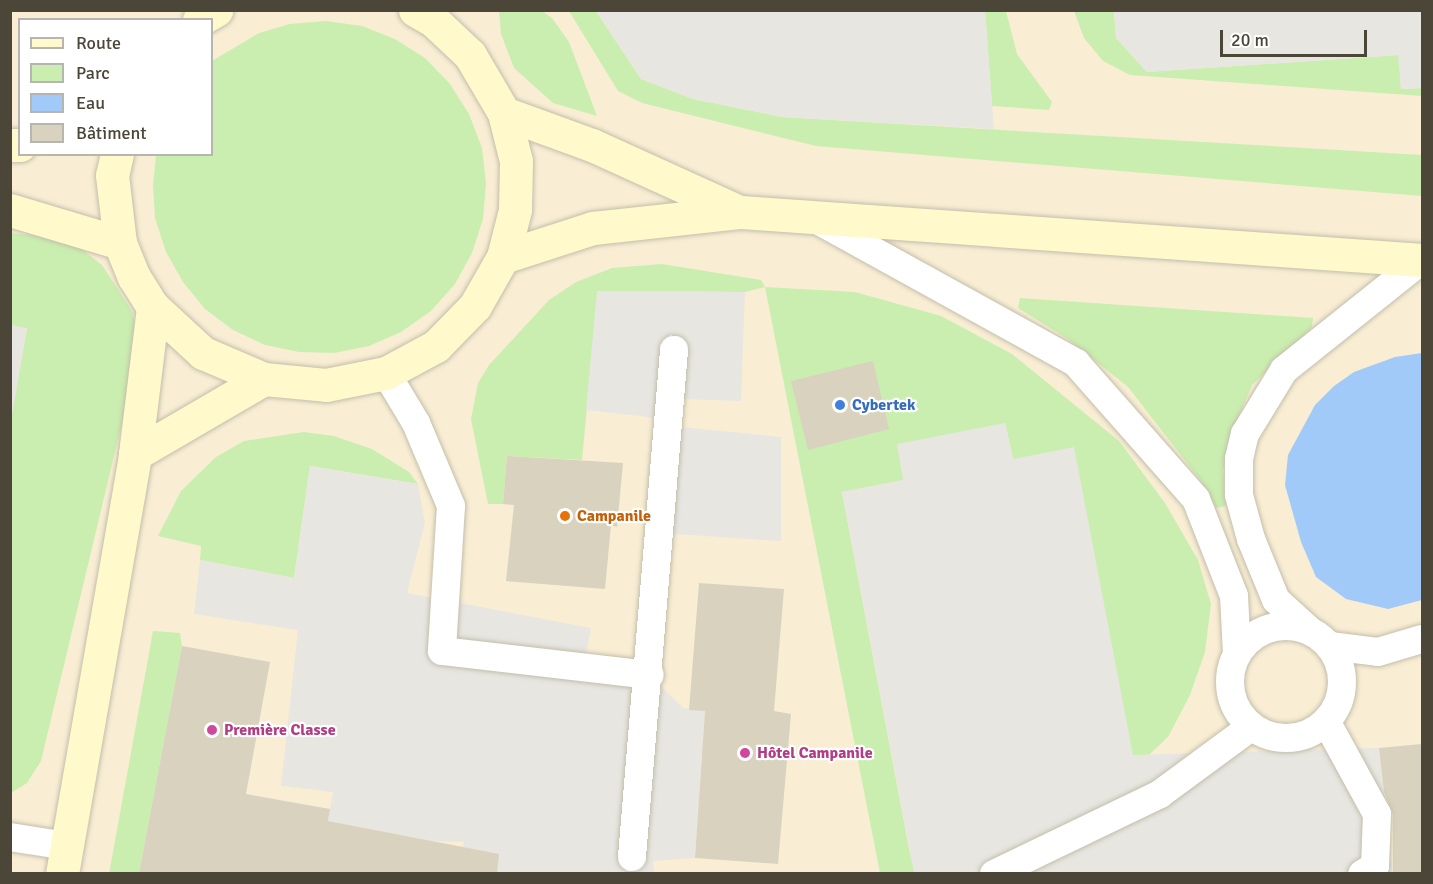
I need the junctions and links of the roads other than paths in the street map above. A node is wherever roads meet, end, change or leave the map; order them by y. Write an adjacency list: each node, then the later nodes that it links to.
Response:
1 (216, 10): 3 (main road)
2 (415, 10): 4 (main road)
3 (201, 18)
4 (504, 113): 7 (main road); 10 (main road)
5 (117, 156): 9 (main road)
6 (10, 210): 9 (main road)
7 (741, 212): 8 (main road); 10 (main road)
8 (808, 215): 11 (main road); 19 (lane)
9 (120, 243): 12 (main road)
10 (502, 258): 14 (main road)
11 (1422, 260): 17 (lane)
12 (153, 307): 15 (main road); 16 (main road)
13 (674, 350): 20 (lane)
14 (386, 373): 15 (main road); 20 (lane)
15 (264, 379): 16 (main road)
16 (135, 454): 25 (main road)
17 (1319, 638): 18 (lane); 19 (lane); 21 (lane)
18 (1422, 639)
19 (1237, 653): 22 (lane)
20 (650, 675): 24 (lane)
21 (1326, 721): 22 (lane); 27 (lane)
22 (1251, 727): 26 (lane)
23 (10, 837): 25 (lane)
24 (632, 857)
25 (64, 860)
26 (994, 873)
27 (1362, 873)

